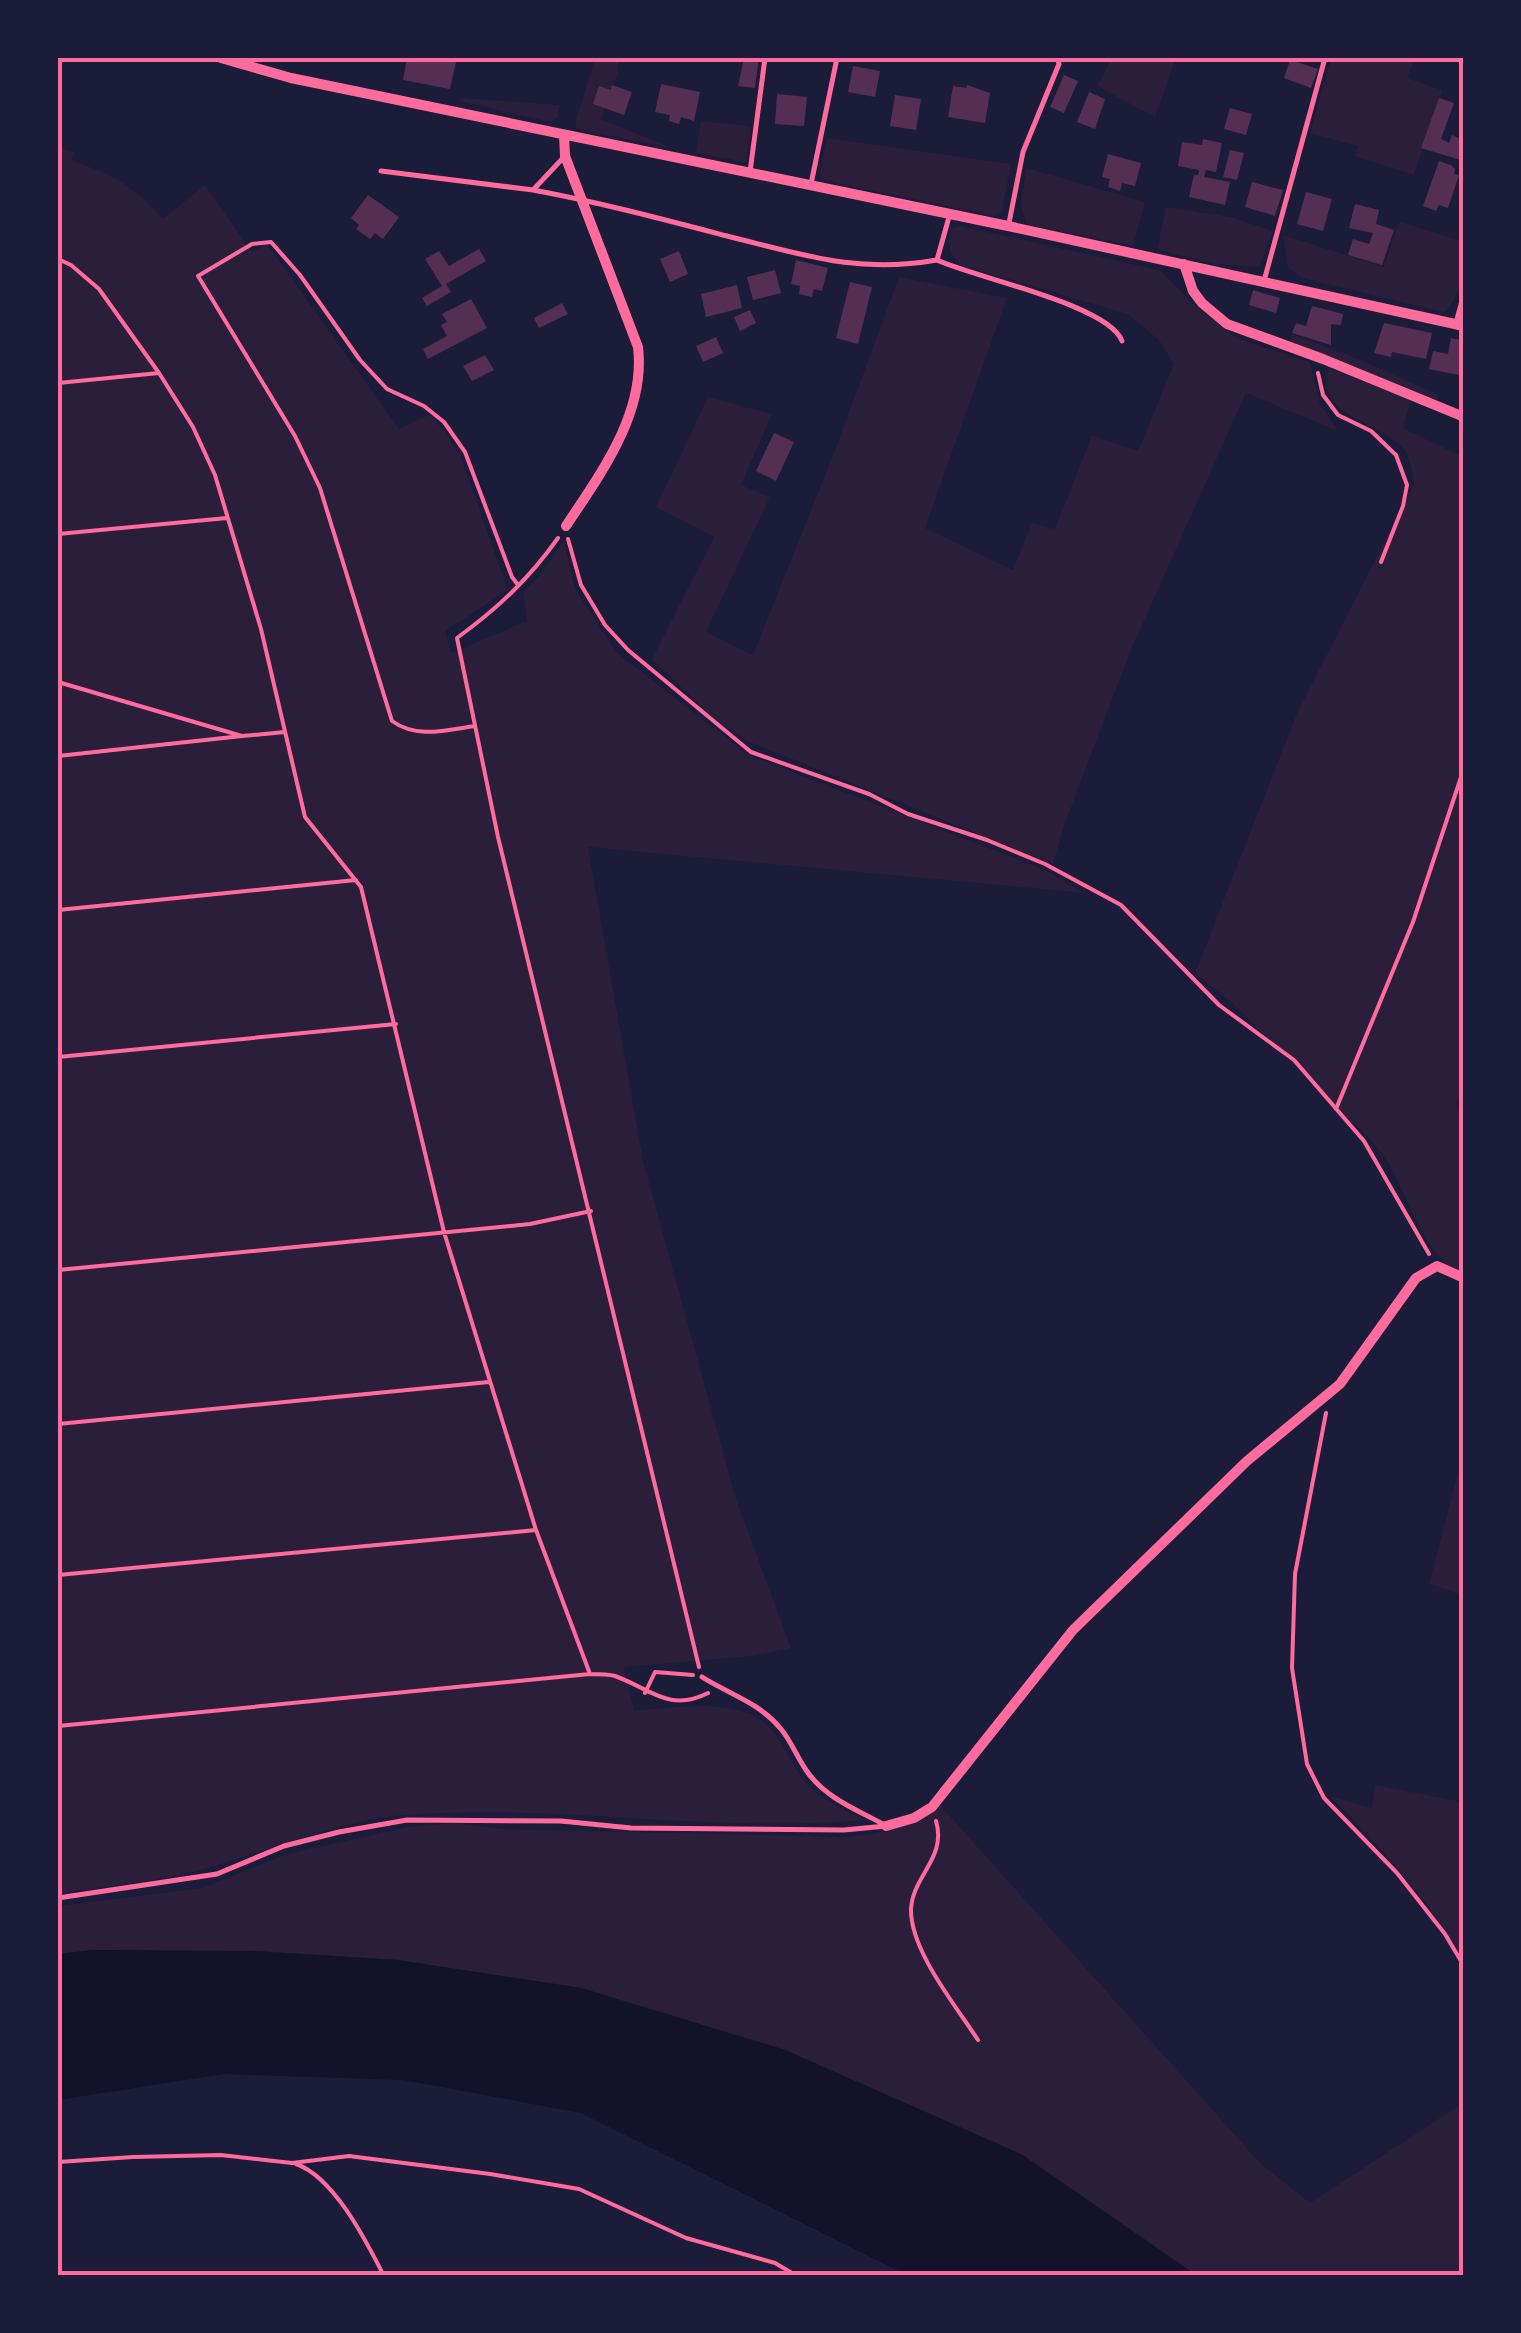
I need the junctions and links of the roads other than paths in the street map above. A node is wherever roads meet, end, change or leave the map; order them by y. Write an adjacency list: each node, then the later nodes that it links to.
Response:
1 (221, 58): 6 (street)
2 (765, 58): 9 (lane)
3 (837, 58): 10 (lane)
4 (1057, 58): 14 (lane)
5 (1325, 58): 17 (lane)
6 (564, 135): 7 (street); 9 (street)
7 (565, 156): 11 (lane); 12 (street)
8 (382, 171): 11 (lane)
9 (750, 174): 10 (street)
10 (810, 187): 13 (street)
11 (533, 190): 12 (lane)
12 (582, 199): 15 (lane); 22 (street)
13 (949, 215): 14 (street); 15 (lane)
14 (1008, 226): 16 (street)
15 (937, 260): 20 (lane)
16 (1184, 264): 17 (street); 21 (street)
17 (1264, 281): 19 (street)
18 (1464, 303): 19 (street)
19 (1461, 325)
20 (1122, 340)
21 (1464, 417)
22 (566, 526)
23 (1464, 1278): 25 (street)
24 (702, 1677): 25 (lane)
25 (886, 1826): 26 (lane)
26 (58, 1898)

